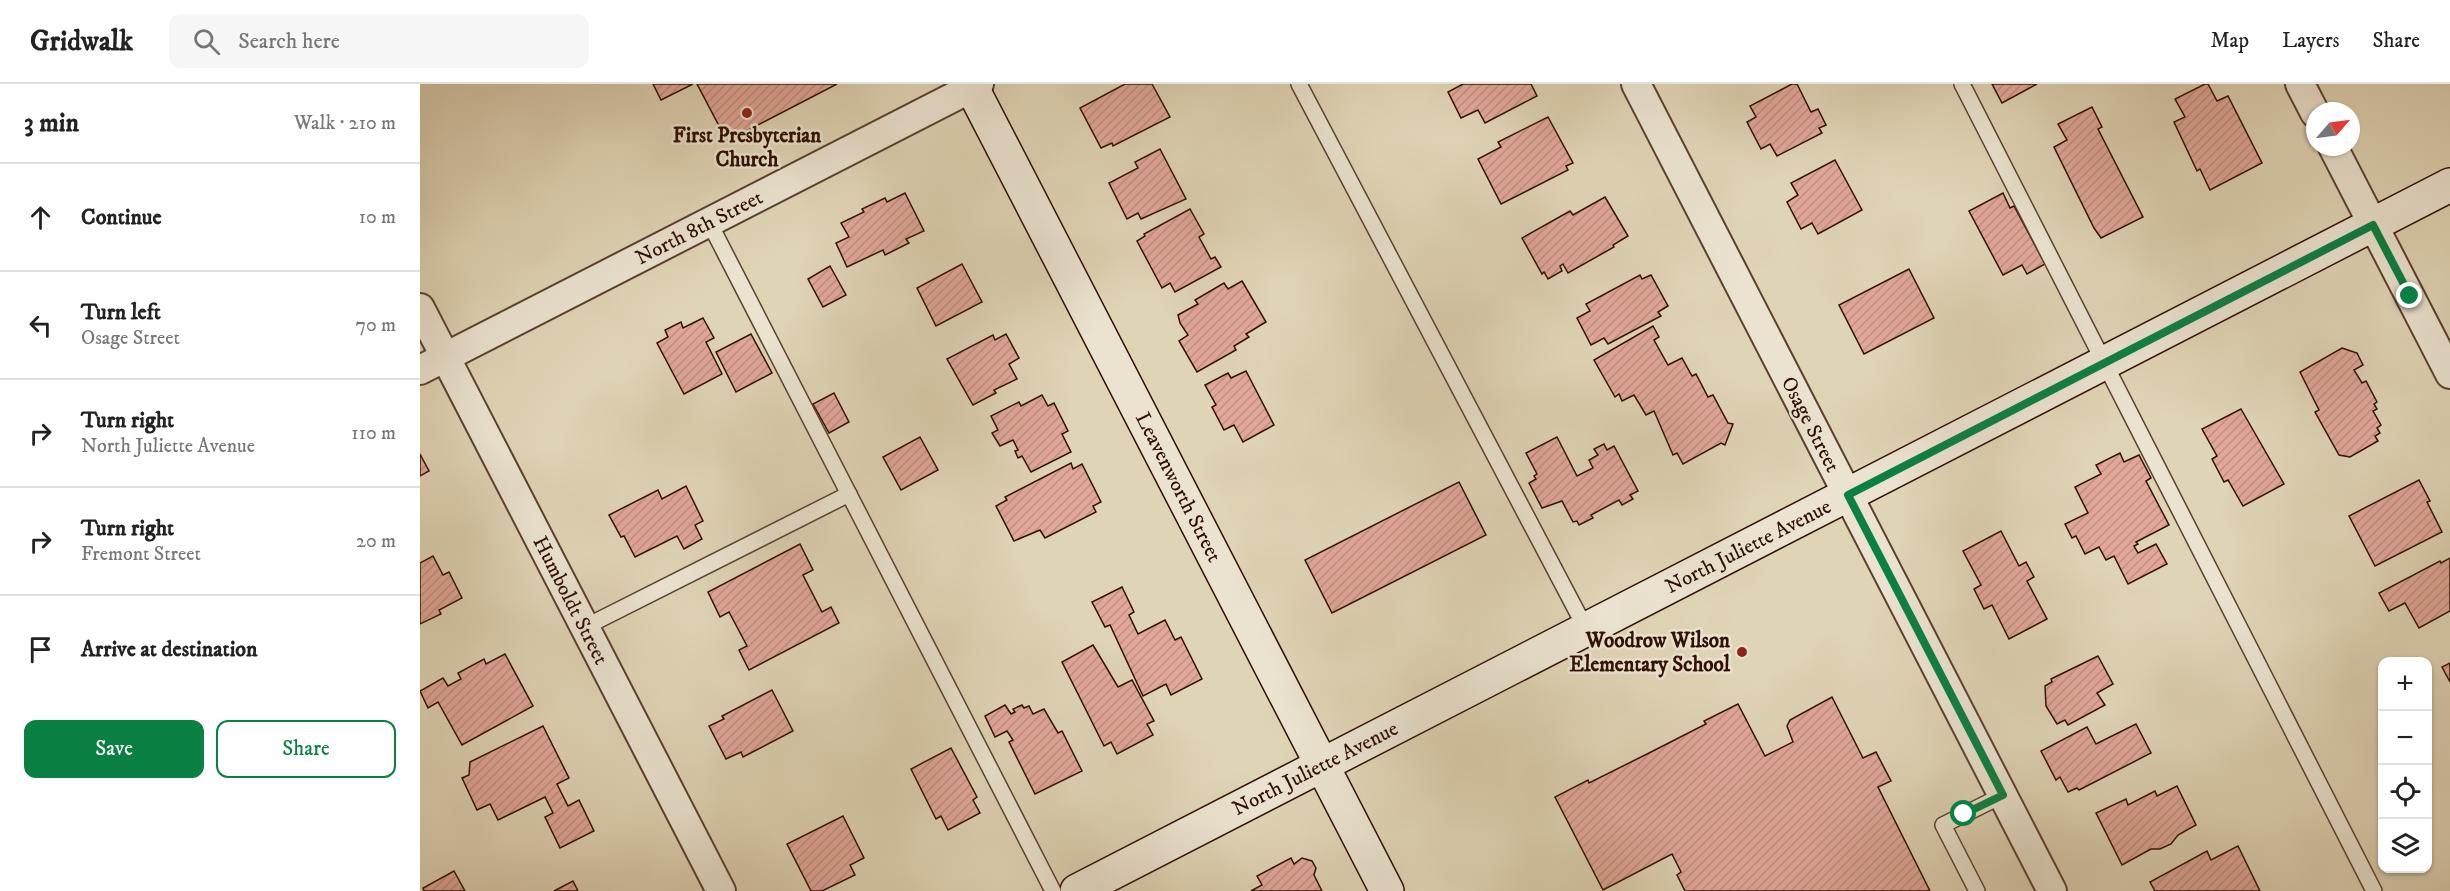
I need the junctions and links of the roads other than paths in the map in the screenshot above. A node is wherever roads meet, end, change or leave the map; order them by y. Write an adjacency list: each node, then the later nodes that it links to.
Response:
1 (1299, 84): 19 (lane)
2 (1636, 84): 17 (street, Osage Street)
3 (1962, 84): 13 (lane)
4 (2300, 84): 6 (street)
5 (973, 85): 9 (street, North 8th Street); 20 (street, Leavenworth Street)
6 (2309, 102)
7 (2337, 156): 10 (street)
8 (2450, 185): 10 (street, North Juliette Avenue)
9 (709, 222): 12 (street, North 8th Street); 16 (lane)
10 (2373, 225): 13 (street, North Juliette Avenue); 15 (street)
11 (420, 308): 12 (street, Humboldt Street)
12 (445, 357): 14 (street, North 8th Street); 18 (street, Humboldt Street)
13 (2104, 363): 17 (street, North Juliette Avenue); 28 (lane)
14 (420, 370)
15 (2450, 374)
16 (849, 494): 18 (lane); 23 (lane)
17 (1848, 495): 19 (street, North Juliette Avenue); 21 (street, Osage Street)
18 (585, 627): 22 (street, Humboldt Street)
19 (1586, 629): 20 (street, North Juliette Avenue)
20 (1323, 765): 24 (street, North Juliette Avenue); 25 (street, Leavenworth Street)
21 (2003, 795): 26 (lane); 27 (street, Osage Street)
22 (721, 891)
23 (1053, 891)
24 (1077, 891)
25 (1387, 891)
26 (1977, 891)
27 (2052, 891)
28 (2374, 891)

